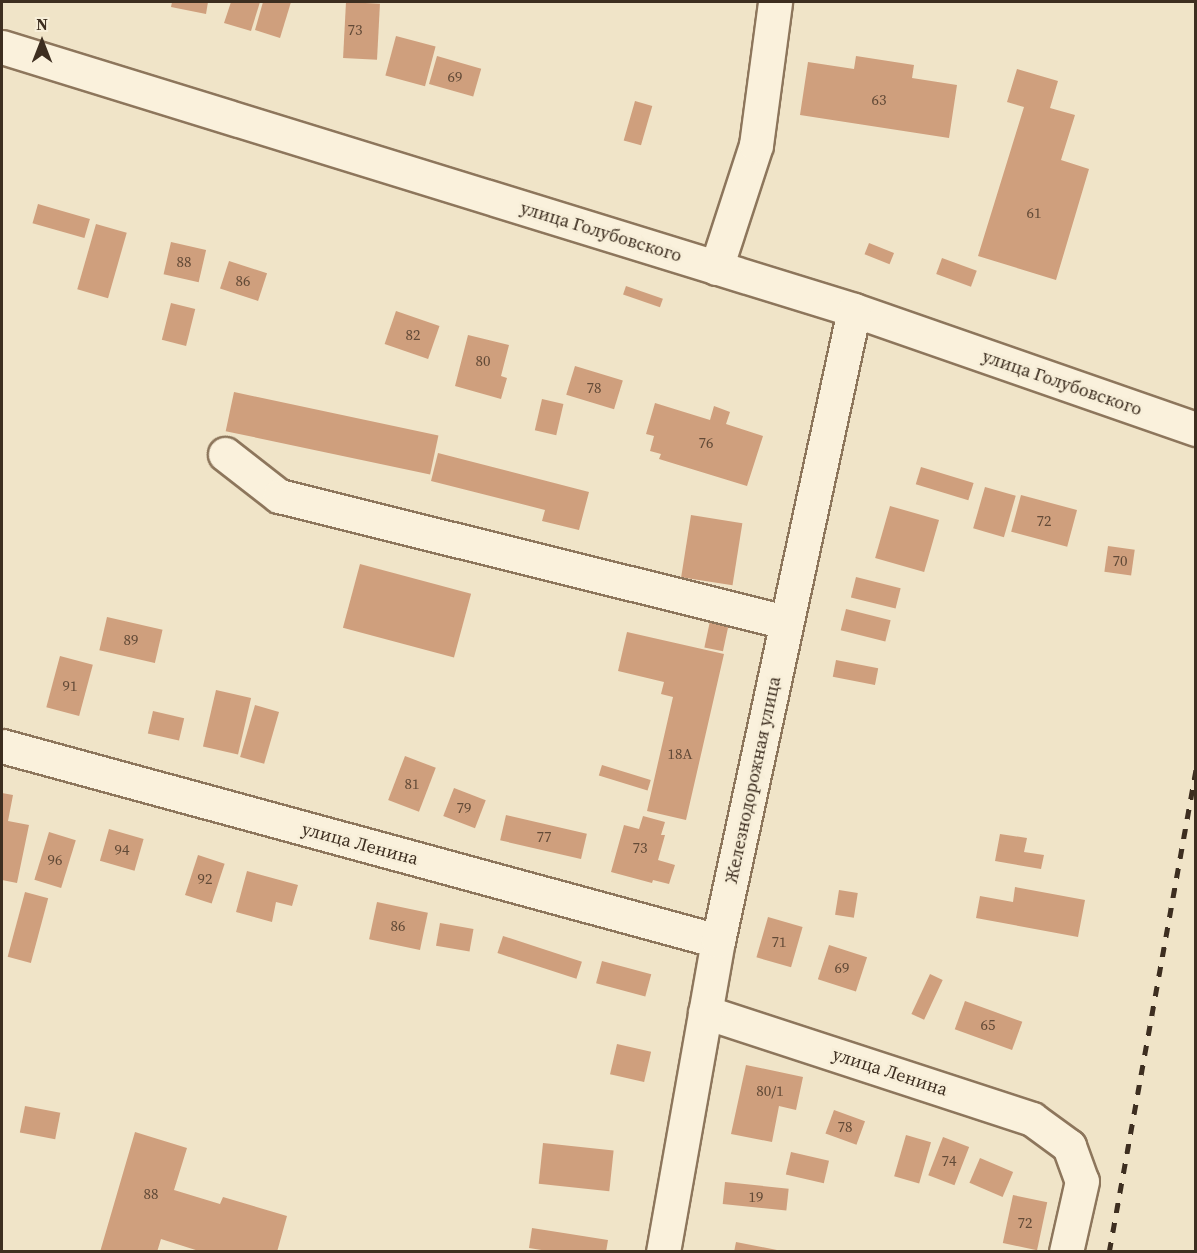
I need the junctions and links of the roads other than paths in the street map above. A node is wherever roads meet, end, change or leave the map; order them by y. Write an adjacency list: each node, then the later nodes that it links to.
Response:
1 (775, 2): 3 (street)
2 (2, 47): 3 (street, улица Голубовского)
3 (716, 267): 4 (street, улица Голубовского)
4 (854, 310): 5 (street, улица Голубовского); 7 (street, Железнодорожная улица)
5 (1196, 429)
6 (225, 454): 7 (street)
7 (786, 622): 9 (street, Железнодорожная улица)
8 (2, 747): 9 (street, улица Ленина)
9 (718, 941): 10 (street, Железнодорожная улица)
10 (705, 1012): 11 (street, Железнодорожная улица); 12 (street, улица Ленина)
11 (663, 1251)
12 (1066, 1251)

